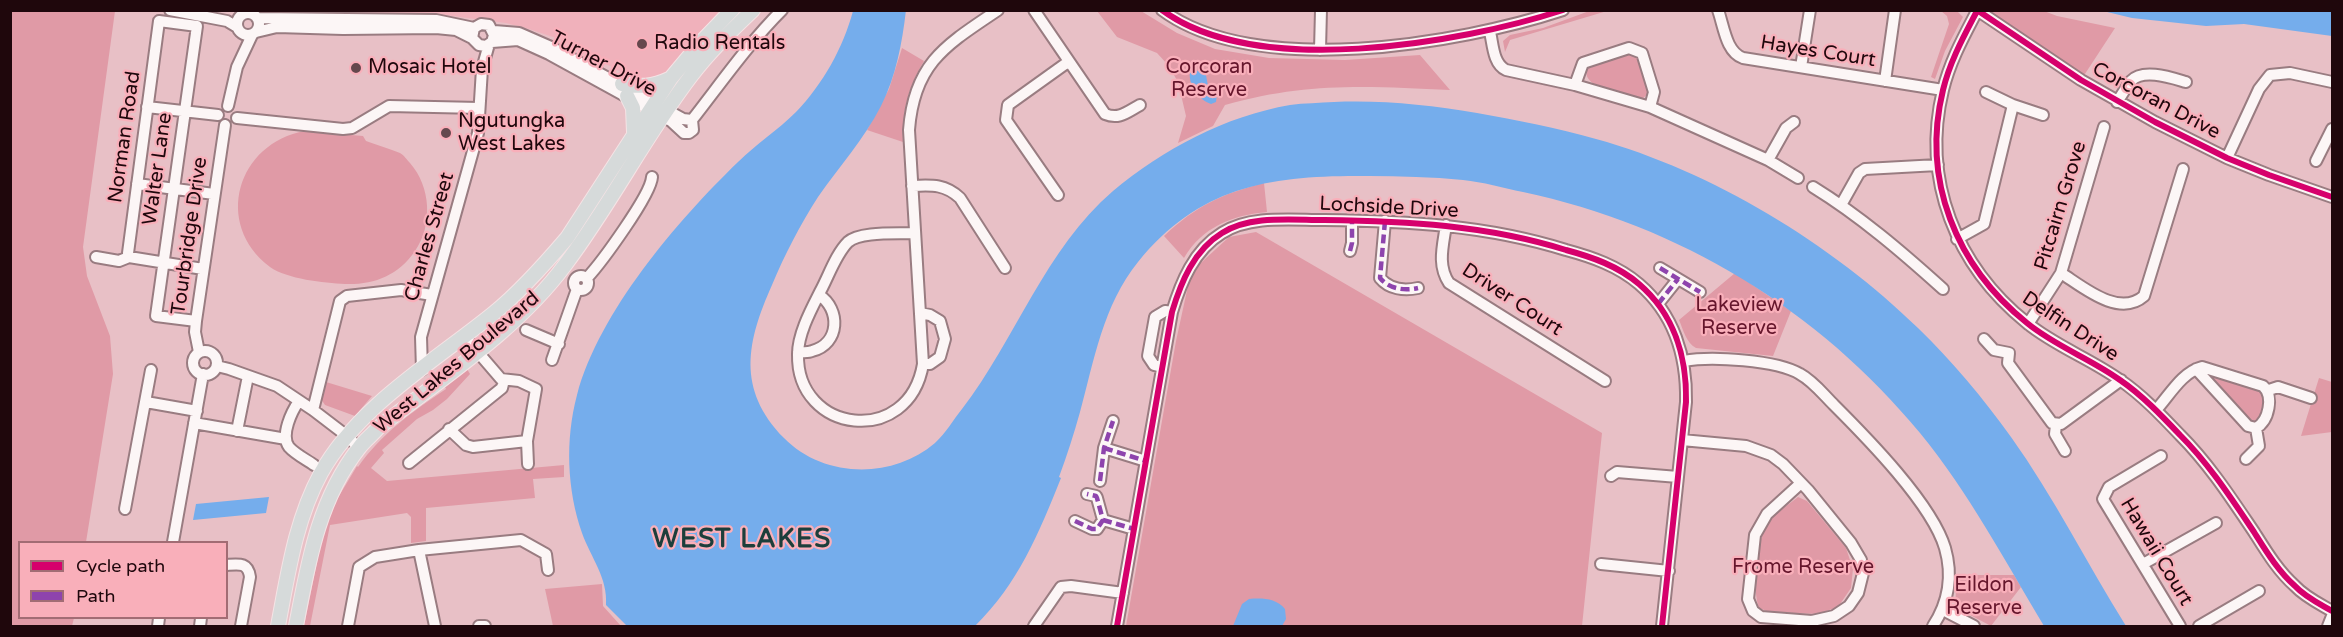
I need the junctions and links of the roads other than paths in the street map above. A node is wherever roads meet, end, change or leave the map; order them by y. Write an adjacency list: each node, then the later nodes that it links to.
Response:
1 (170, 10): 17 (street, Turner Drive)
2 (216, 10): 17 (street, Turner Drive)
3 (732, 10): 23 (main road, West Lakes Boulevard)
4 (753, 10): 40 (main road, West Lakes Boulevard)
5 (782, 10): 40 (street, Turner Drive)
6 (998, 10): 57 (street)
7 (1034, 10): 21 (street)
8 (1162, 10): 20 (street)
9 (1321, 10): 20 (street)
10 (1563, 10): 18 (street)
11 (1718, 10): 22 (street, Hayes Court)
12 (1810, 10): 22 (street)
13 (1895, 10): 24 (street)
14 (1977, 11): 29 (street, Delfin Drive); 31 (street, Corcoran Drive)
15 (257, 18): 17 (street); 17 (street, Turner Drive); 19 (street, Turner Drive)
16 (159, 21): 36 (street, Norman Road); 39 (street, Walter Lane)
17 (245, 29): 19 (street, Turner Drive); 35 (street)
18 (1490, 32): 20 (street); 27 (street)
19 (483, 38): 28 (street, Turner Drive); 38 (street, Charles Street)
20 (1320, 50)
21 (1068, 62): 33 (street); 61 (street)
22 (1801, 67): 24 (street, Hayes Court)
23 (671, 78): 28 (main road); 32 (main road, West Lakes Boulevard)
24 (1885, 81): 29 (street, Hayes Court)
25 (2186, 82): 31 (street)
26 (2332, 82): 49 (street)
27 (1575, 85): 37 (street); 37 (street)
28 (625, 90): 32 (street, Turner Drive); 48 (main road)
29 (1943, 90): 52 (street, Delfin Drive)
30 (1986, 92): 34 (street)
31 (2117, 102): 49 (street, Corcoran Drive)
32 (652, 105): 40 (street, Turner Drive); 48 (main road, West Lakes Boulevard)
33 (1140, 105)
34 (2013, 105): 42 (street); 68 (street)
35 (228, 106): 41 (street); 43 (street)
36 (147, 107): 39 (street); 56 (street, Norman Road)
37 (1650, 107): 50 (street)
38 (479, 108): 43 (street); 84 (street, Charles Street)
39 (184, 111): 41 (street); 59 (street, Walter Lane)
40 (664, 113): 76 (main road, West Lakes Boulevard)
41 (218, 115): 45 (street)
42 (2043, 115)
43 (237, 118): 45 (street)
44 (1794, 122): 50 (street)
45 (225, 125): 60 (street, Tourbridge Drive)
46 (2104, 127): 78 (street, Pitcairn Grove)
47 (2332, 129): 51 (street)
48 (634, 134): 70 (main road, West Lakes Boulevard)
49 (2227, 158): 62 (street, Corcoran Drive)
50 (1768, 160): 55 (street)
51 (2316, 161)
52 (1938, 165): 63 (street); 68 (street, Delfin Drive)
53 (2183, 169): 78 (street)
54 (652, 177): 80 (street)
55 (1798, 178)
56 (137, 184): 59 (street); 72 (street, Norman Road)
57 (912, 186): 67 (street); 74 (street)
58 (1813, 187): 63 (street)
59 (173, 189): 60 (street); 73 (street, Walter Lane)
60 (214, 194): 75 (street, Tourbridge Drive)
61 (1058, 195)
62 (2332, 197)
63 (1841, 205): 82 (street)
64 (1352, 221): 65 (street, Lochside Drive); 69 (street, Lochside Drive); 87 (street, Lochside Drive)
65 (1385, 221): 66 (street, Lochside Drive); 81 (street, Lochside Drive)
66 (1446, 225): 86 (street, Lochside Drive); 112 (street, Driver Court)
67 (914, 233): 85 (street); 88 (street)
68 (1958, 239): 90 (street, Delfin Drive)
69 (1350, 251)
70 (552, 256): 76 (street); 92 (main road, West Lakes Boulevard)
71 (96, 257): 72 (street)
72 (129, 257): 73 (street)
73 (164, 263): 75 (street); 89 (street, Walter Lane)
74 (1005, 267)
75 (203, 268): 89 (street, Tourbridge Drive)
76 (566, 268): 80 (street); 97 (main road, West Lakes Boulevard)
77 (1660, 268): 79 (street)
78 (2061, 273): 90 (street, Pitcairn Grove)
79 (1678, 279): 83 (street); 86 (street)
80 (579, 281): 95 (street)
81 (1418, 288)
82 (1943, 289)
83 (1700, 292)
84 (432, 295): 94 (street, Charles Street); 117 (street)
85 (819, 295): 98 (street); 98 (street)
86 (1658, 304): 101 (street, Lochside Drive)
87 (1172, 312): 104 (street, Lochside Drive); 104 (street)
88 (920, 313): 102 (street); 102 (street)
89 (196, 321): 96 (street, Tourbridge Drive)
90 (2028, 324): 111 (street, Delfin Drive)
91 (526, 330): 95 (street)
92 (464, 336): 97 (street); 99 (main road, West Lakes Boulevard)
93 (1984, 339): 122 (street)
94 (422, 344): 99 (street); 107 (street, Charles Street)
95 (559, 344): 100 (street)
96 (199, 352): 103 (street); 108 (street)
97 (476, 352): 110 (street); 130 (main road, West Lakes Boulevard)
98 (798, 352): 102 (street)
99 (439, 356): 107 (main road, West Lakes Boulevard)
100 (552, 360)
101 (1684, 360): 128 (street, Lochside Drive); 158 (street)
102 (923, 364)
103 (217, 366): 108 (street); 109 (street)
104 (1162, 367): 135 (street, Lochside Drive)
105 (2196, 369): 113 (street); 118 (street); 123 (street)
106 (151, 370): 116 (street)
107 (422, 370): 126 (main road, West Lakes Boulevard)
108 (203, 375): 119 (street)
109 (248, 376): 115 (street); 125 (street)
110 (504, 380): 124 (street); 129 (street)
111 (2121, 380): 118 (street, Delfin Drive); 122 (street)
112 (1605, 381)
113 (2269, 390): 114 (street); 123 (street)
114 (2311, 398)
115 (299, 401): 117 (street); 127 (street)
116 (146, 402): 119 (street); 144 (street)
117 (313, 410): 126 (street)
118 (2156, 410): 159 (street, Delfin Drive)
119 (196, 411): 121 (street)
120 (1113, 422): 131 (street)
121 (194, 423): 125 (street); 149 (street)
122 (2056, 425): 132 (street)
123 (2256, 428): 134 (street)
124 (449, 429): 129 (street); 136 (street)
125 (237, 431): 127 (street)
126 (347, 436): 130 (street); 162 (main road, West Lakes Boulevard)
127 (286, 439): 138 (street)
128 (1682, 440): 140 (street, Lochside Drive); 142 (street)
129 (527, 441): 137 (street)
130 (359, 448): 163 (main road, West Lakes Boulevard)
131 (1104, 448): 135 (street); 141 (street)
132 (2065, 451)
133 (2161, 456): 152 (street, Hawaii Court)
134 (2246, 459)
135 (1146, 461): 148 (street, Lochside Drive)
136 (409, 463)
137 (528, 464)
138 (314, 465)
139 (1611, 476): 140 (street)
140 (1678, 477): 155 (street, Lochside Drive)
141 (1100, 481)
142 (1801, 483): 142 (street)
143 (1087, 494): 145 (street)
144 (125, 509)
145 (1103, 520): 146 (street); 148 (street)
146 (1075, 522)
147 (2216, 523): 152 (street)
148 (1134, 529): 157 (street, Lochside Drive)
149 (173, 541)
150 (419, 550): 154 (street); 164 (street); 165 (street)
151 (1601, 564): 155 (street)
152 (2143, 564): 173 (street, Hawaii Court)
153 (228, 565): 161 (street)
154 (548, 570)
155 (1669, 571): 170 (street, Lochside Drive)
156 (2259, 591): 174 (street)
157 (1123, 593): 168 (street); 169 (street, Lochside Drive)
158 (1943, 610): 171 (street); 172 (street)
159 (2332, 611)
160 (2332, 616): 175 (street)
161 (241, 627)
162 (278, 627)
163 (296, 627)
164 (348, 627)
165 (435, 627)
166 (479, 627): 167 (street)
167 (485, 627)
168 (1034, 627)
169 (1117, 627)
170 (1662, 627)
171 (1933, 627)
172 (1974, 627)
173 (2181, 627)
174 (2199, 627)
175 (2328, 627)

